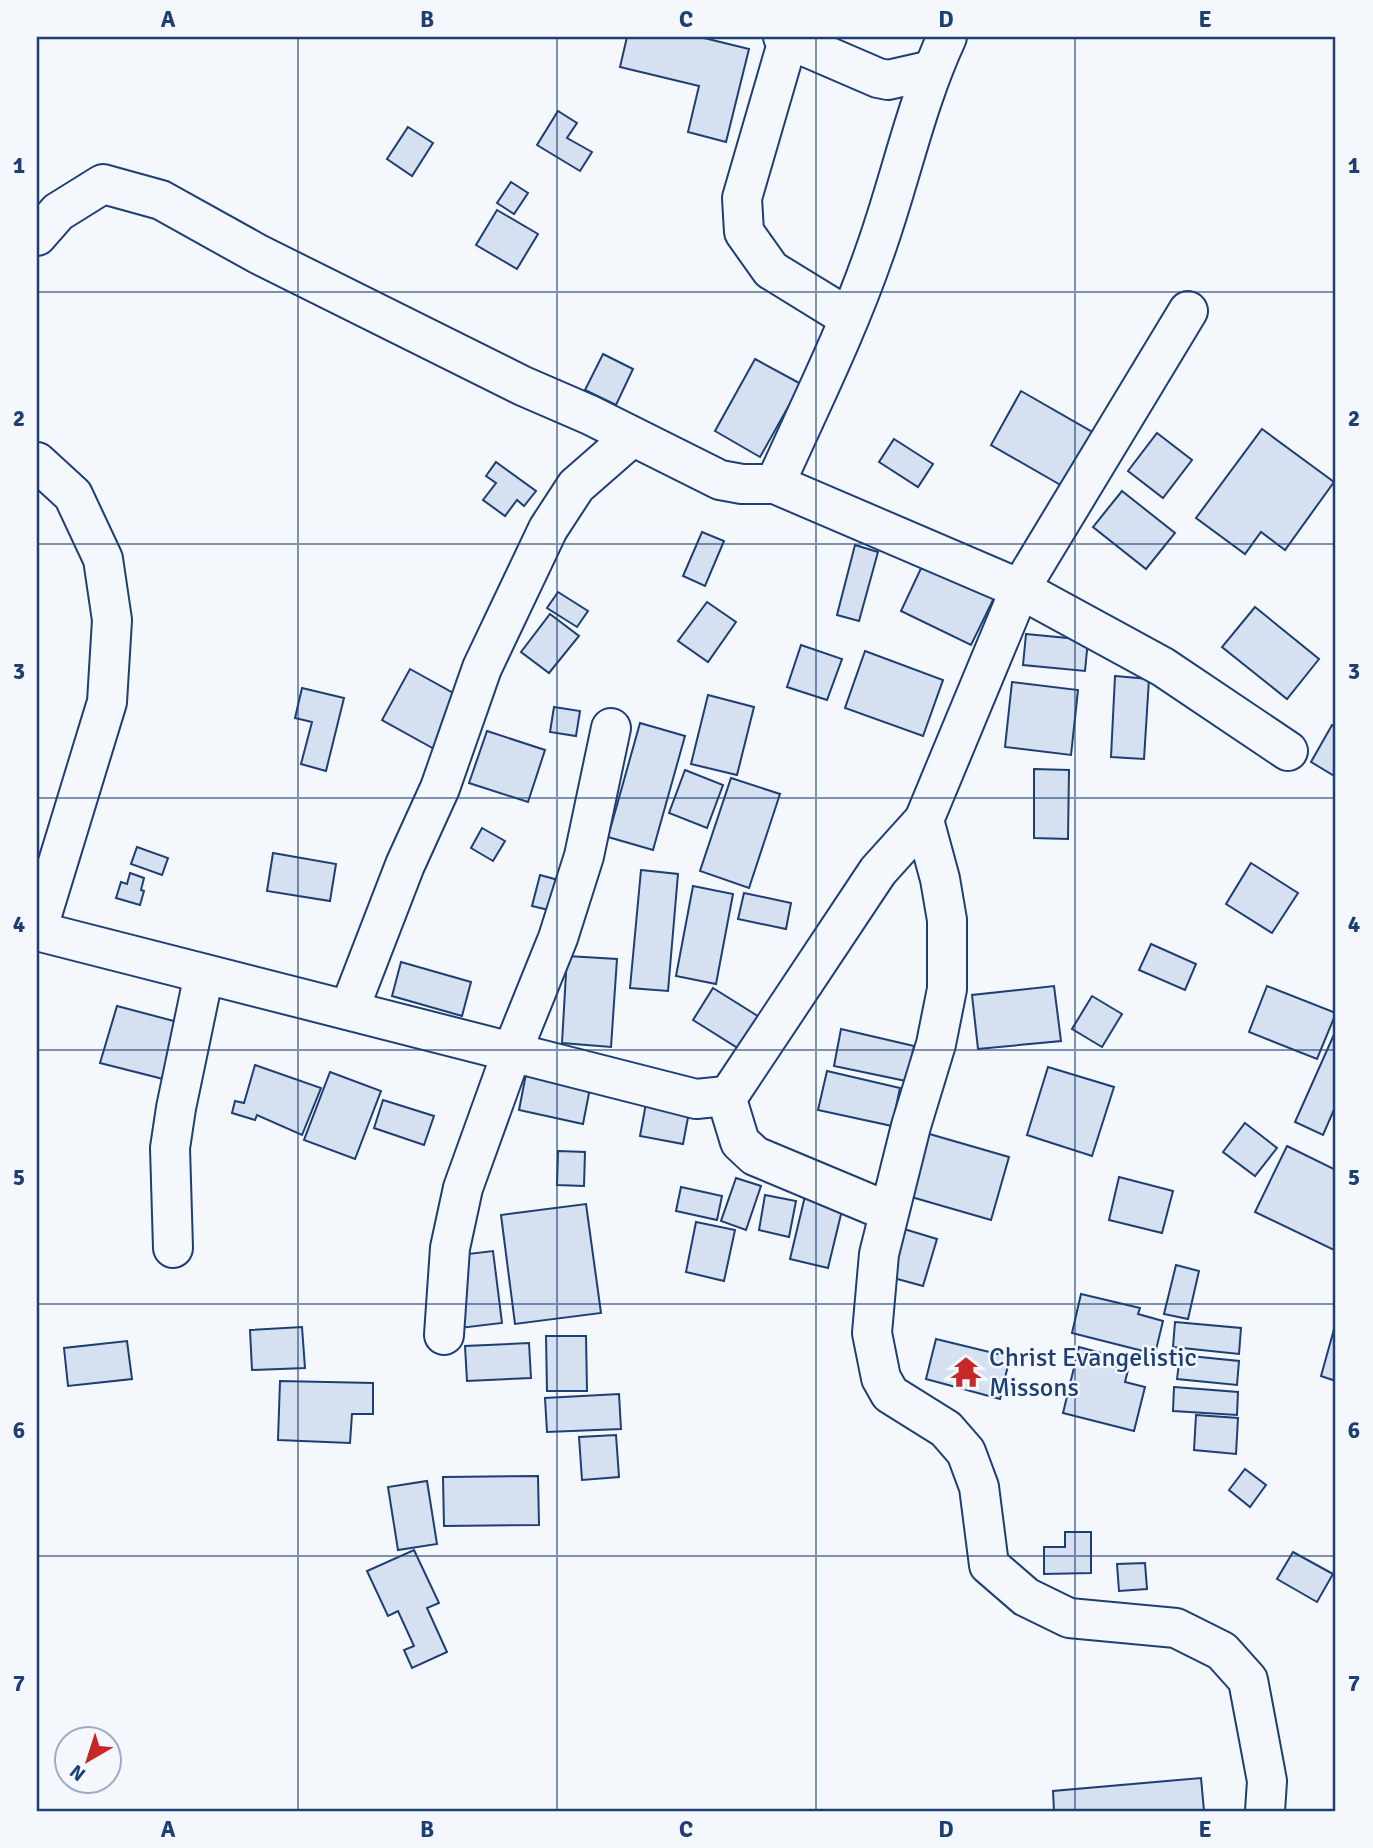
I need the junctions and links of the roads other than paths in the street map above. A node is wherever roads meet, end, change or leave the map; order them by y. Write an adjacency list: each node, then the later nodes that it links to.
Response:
1 (785, 38): 2 (street); 5 (street)
2 (939, 54): 5 (street)
3 (37, 236): 6 (street)
4 (1188, 311): 9 (street)
5 (849, 318): 8 (street)
6 (632, 437): 8 (street); 15 (street)
7 (37, 461): 13 (street)
8 (775, 484): 9 (street)
9 (1020, 589): 11 (street); 12 (street)
10 (611, 728): 16 (street)
11 (1288, 751)
12 (925, 820): 17 (street); 18 (street)
13 (37, 931): 14 (street)
14 (204, 974): 15 (street); 19 (street)
15 (349, 1010): 16 (street)
16 (512, 1052): 17 (street); 20 (street)
17 (726, 1096): 18 (street)
18 (888, 1212): 21 (street)
19 (173, 1248)
20 (444, 1335)
21 (1265, 1811)

